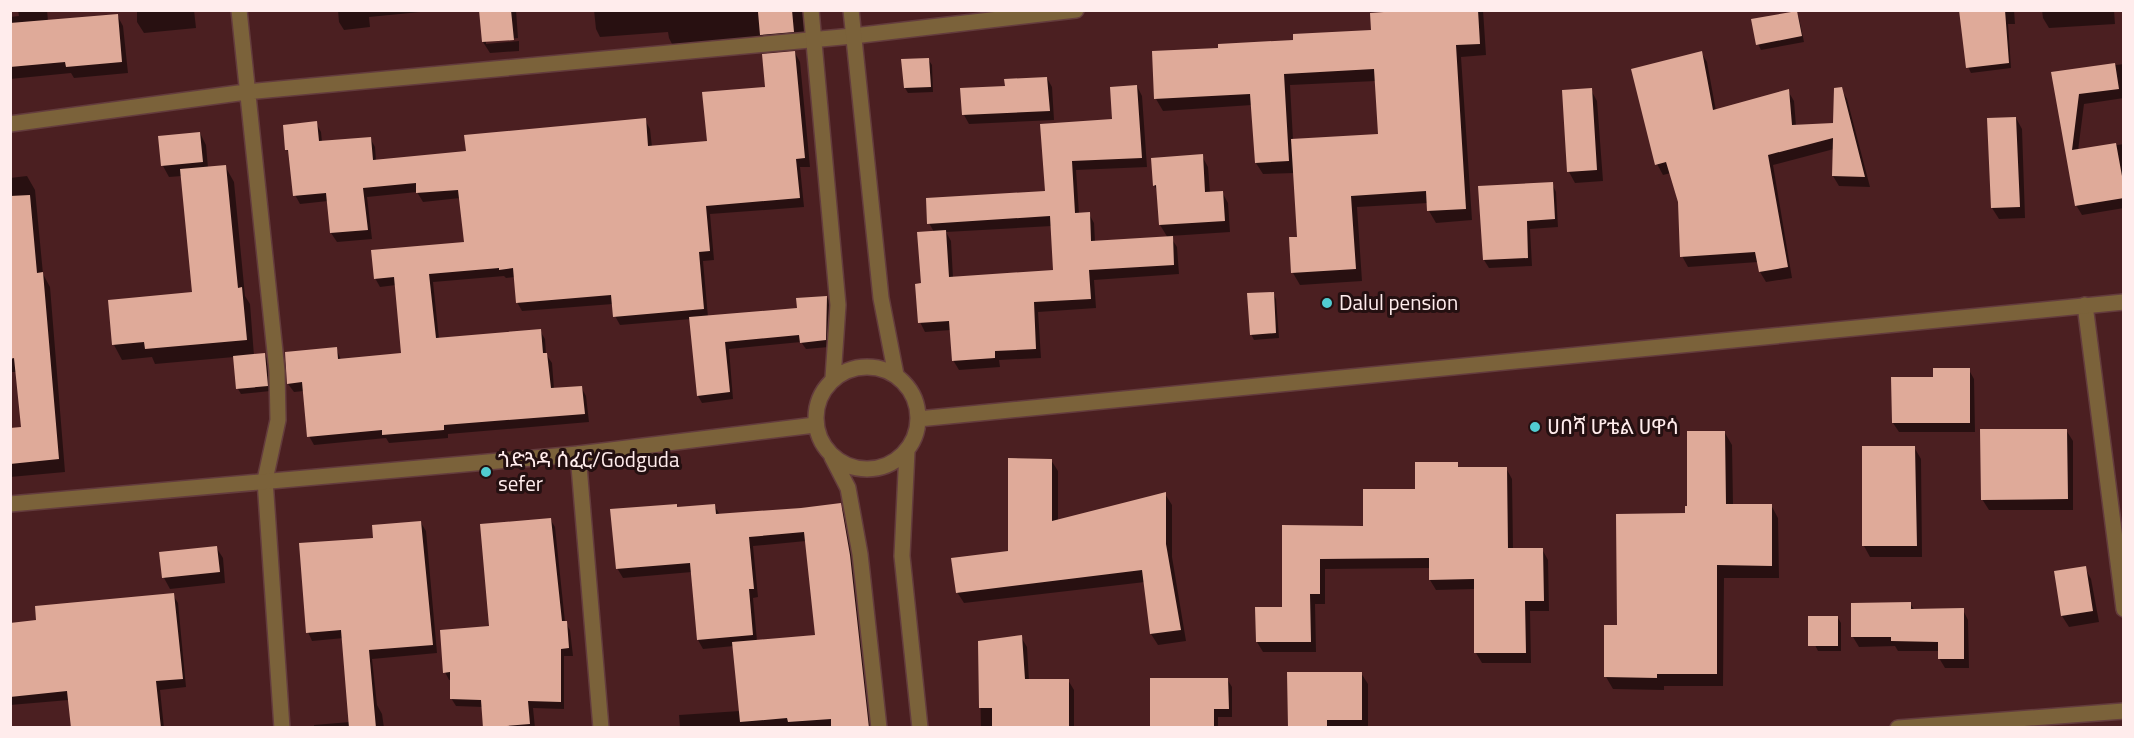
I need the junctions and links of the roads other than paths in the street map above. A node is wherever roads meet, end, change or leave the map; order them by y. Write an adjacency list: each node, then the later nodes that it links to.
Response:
1 (239, 10): 7 (street)
2 (812, 10): 6 (street)
3 (851, 10): 5 (street)
4 (1076, 10): 5 (street)
5 (853, 36): 6 (street); 11 (street)
6 (814, 40): 7 (street); 12 (street)
7 (246, 93): 8 (street); 18 (street)
8 (10, 124)
9 (2124, 302): 10 (street)
10 (2085, 305): 13 (street); 20 (street)
11 (896, 375): 12 (street); 13 (street)
12 (833, 378): 14 (street)
13 (918, 419): 15 (street)
14 (815, 425): 16 (street); 17 (street)
15 (907, 451): 17 (street); 25 (street)
16 (578, 454): 18 (street); 23 (street)
17 (831, 455): 24 (street)
18 (265, 480): 19 (street); 22 (street)
19 (10, 504)
20 (2124, 609)
21 (2124, 711): 26 (street)
22 (282, 728)
23 (601, 728)
24 (879, 728)
25 (920, 728)
26 (1898, 728)

